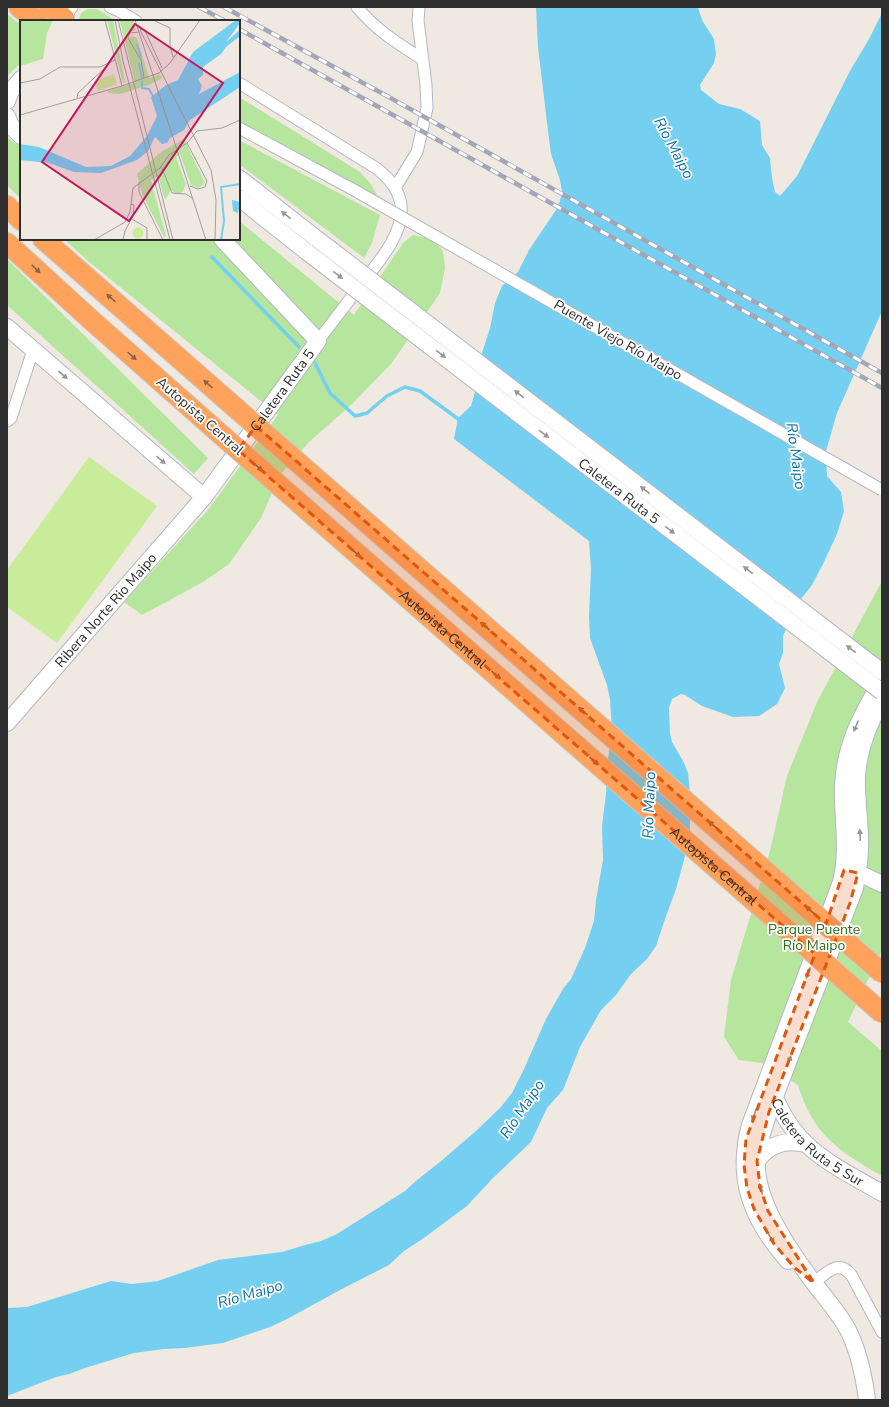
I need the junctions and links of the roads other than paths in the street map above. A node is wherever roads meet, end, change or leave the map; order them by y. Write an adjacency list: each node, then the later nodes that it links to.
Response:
1 (19, 7): 5 (highway)
2 (110, 7): 6 (street)
3 (357, 7): 7 (street)
4 (419, 7): 7 (street)
5 (36, 20)
6 (134, 20)
7 (422, 59): 15 (street)
8 (20, 80): 10 (main road)
9 (240, 84): 15 (street)
10 (7, 101)
11 (7, 116): 13 (main road)
12 (240, 129): 27 (street, Puente Viejo Río Maipo, bridge)
13 (20, 135)
14 (240, 179): 29 (main road, Caletera Ruta 5, one-way to 14, bridge)
15 (395, 188): 23 (street, Caletera Ruta 5)
16 (240, 199): 31 (main road, Caletera Ruta 5, one-way to 31, bridge)
17 (7, 206): 18 (highway)
18 (20, 219)
19 (44, 240): 36 (highway, one-way to 19, bridge)
20 (223, 240): 23 (main road, Caletera Ruta 5)
21 (7, 243): 37 (highway, Autopista Central, one-way to 37, bridge)
22 (7, 326): 24 (main road)
23 (318, 341): 28 (main road, Caletera Ruta 5)
24 (33, 350): 25 (street); 28 (main road, one-way to 28)
25 (9, 420): 26 (street)
26 (7, 431)
27 (882, 490)
28 (204, 497): 33 (main road, Ribera Norte Rio Maipo)
29 (882, 672)
30 (882, 680): 34 (main road, one-way to 34)
31 (882, 692)
32 (882, 701): 34 (main road, one-way to 32)
33 (7, 723)
34 (851, 872): 35 (main road); 38 (main road, one-way to 38); 39 (main road, one-way to 34)
35 (882, 884)
36 (882, 973)
37 (882, 1013)
38 (768, 1079): 39 (main road, Caletera Ruta 5 Sur); 43 (main road, one-way to 43)
39 (775, 1097): 40 (main road, Caletera Ruta 5 Sur); 41 (main road)
40 (806, 1144): 41 (main road); 42 (main road, Caletera Ruta 5 Sur)
41 (757, 1161): 43 (main road, one-way to 41)
42 (882, 1193)
43 (814, 1283): 44 (street); 45 (main road)
44 (882, 1332)
45 (866, 1400)

